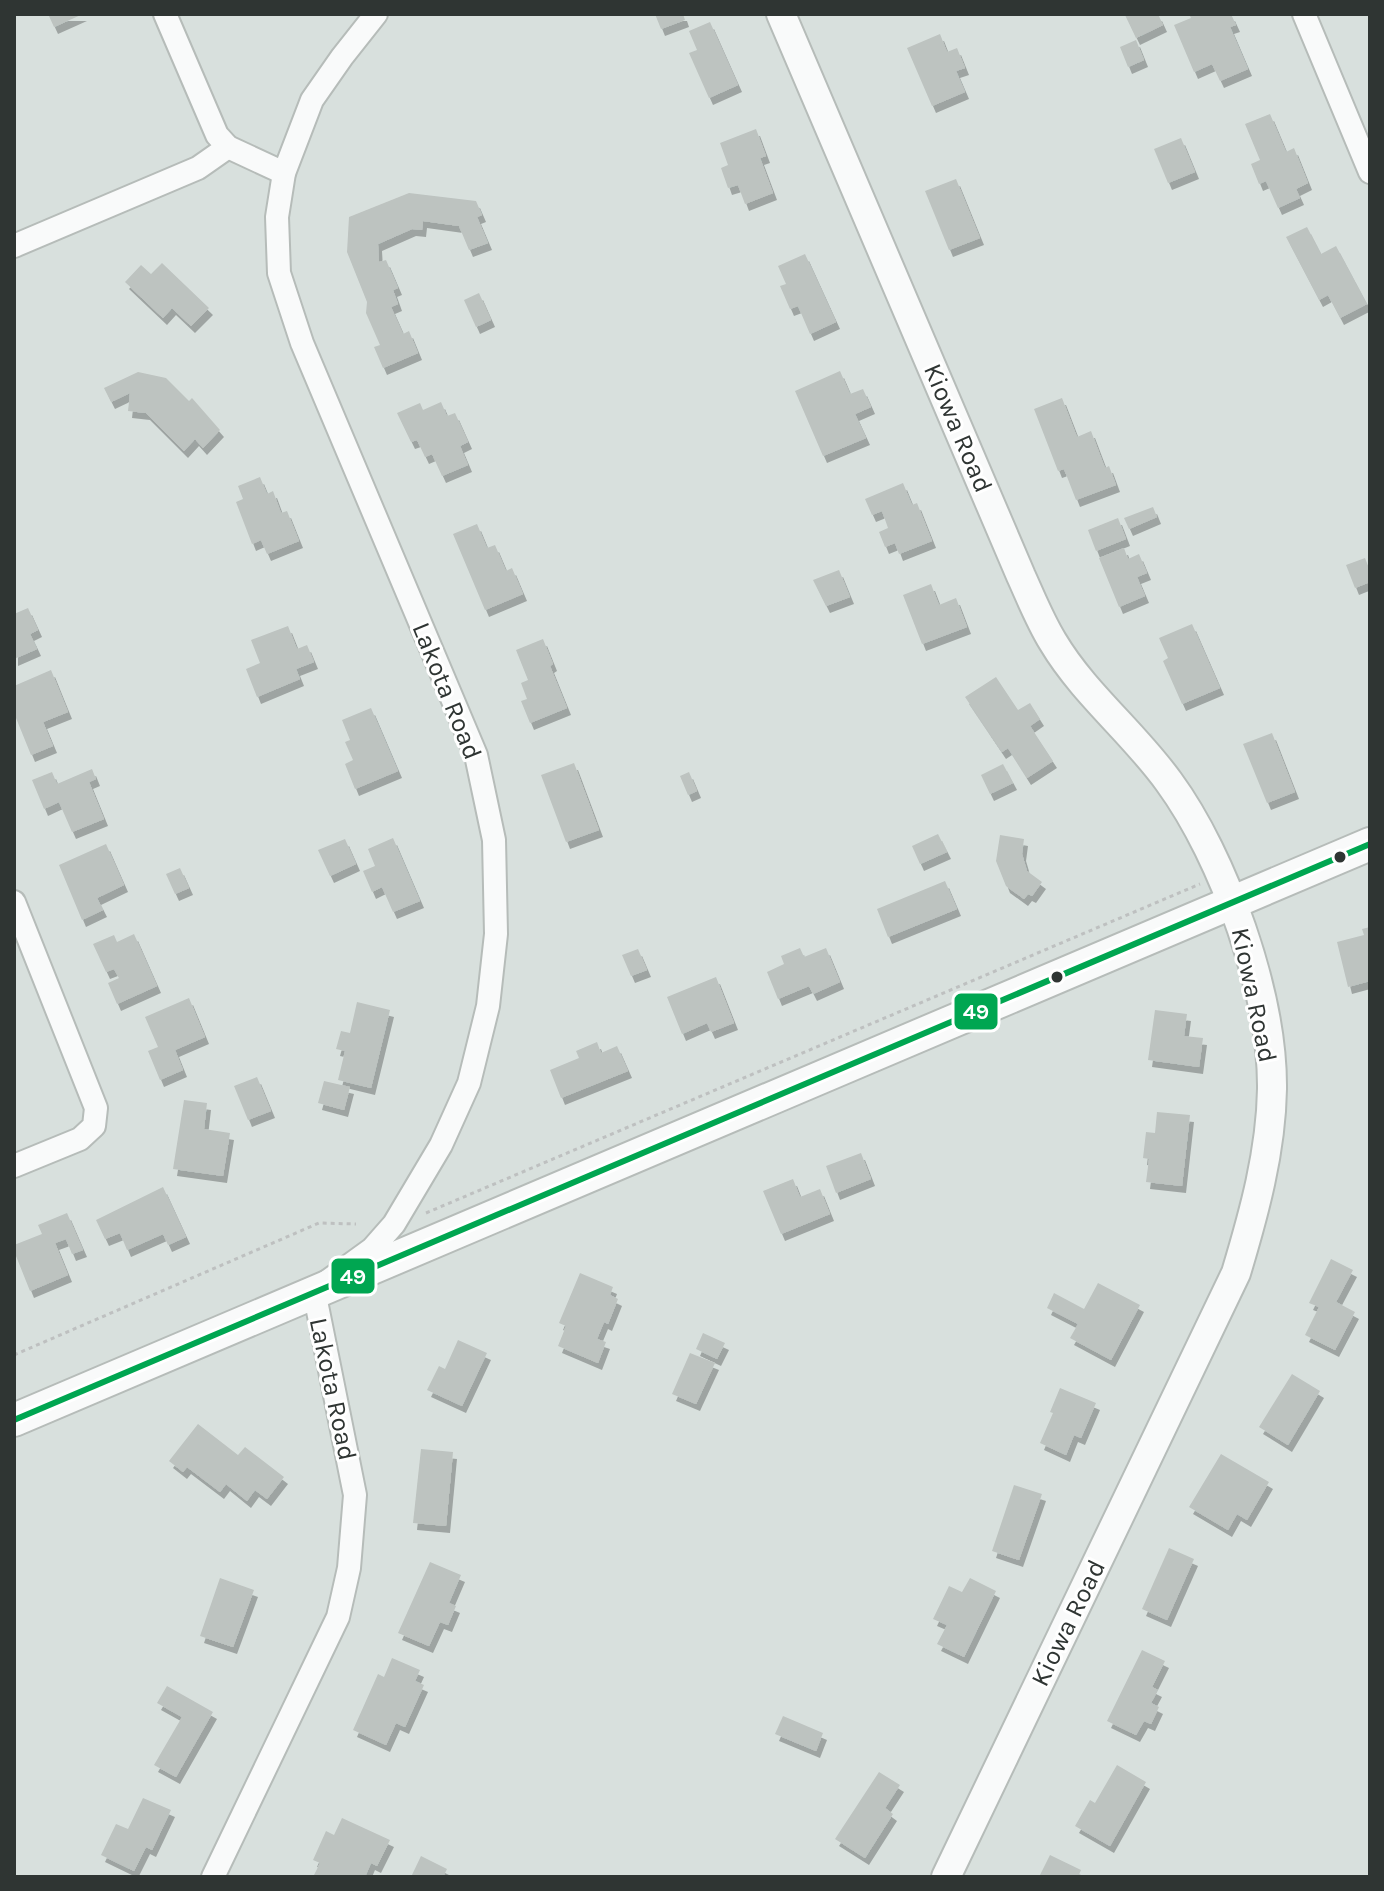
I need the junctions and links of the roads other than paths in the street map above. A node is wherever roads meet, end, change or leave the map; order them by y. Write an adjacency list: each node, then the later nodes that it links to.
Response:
1 (165, 14): 5 (street)
2 (376, 14): 7 (street, Lakota Road)
3 (781, 14): 11 (street, Kiowa Road)
4 (1304, 14): 6 (street)
5 (228, 147): 7 (street); 8 (street)
6 (1370, 172)
7 (284, 173): 13 (street, Lakota Road)
8 (14, 246)
9 (1370, 844): 11 (main road)
10 (14, 902): 12 (street)
11 (1233, 904): 13 (main road); 16 (street, Kiowa Road)
12 (14, 1166)
13 (314, 1291): 14 (main road); 15 (street, Lakota Road)
14 (14, 1420)
15 (213, 1877)
16 (946, 1877)

